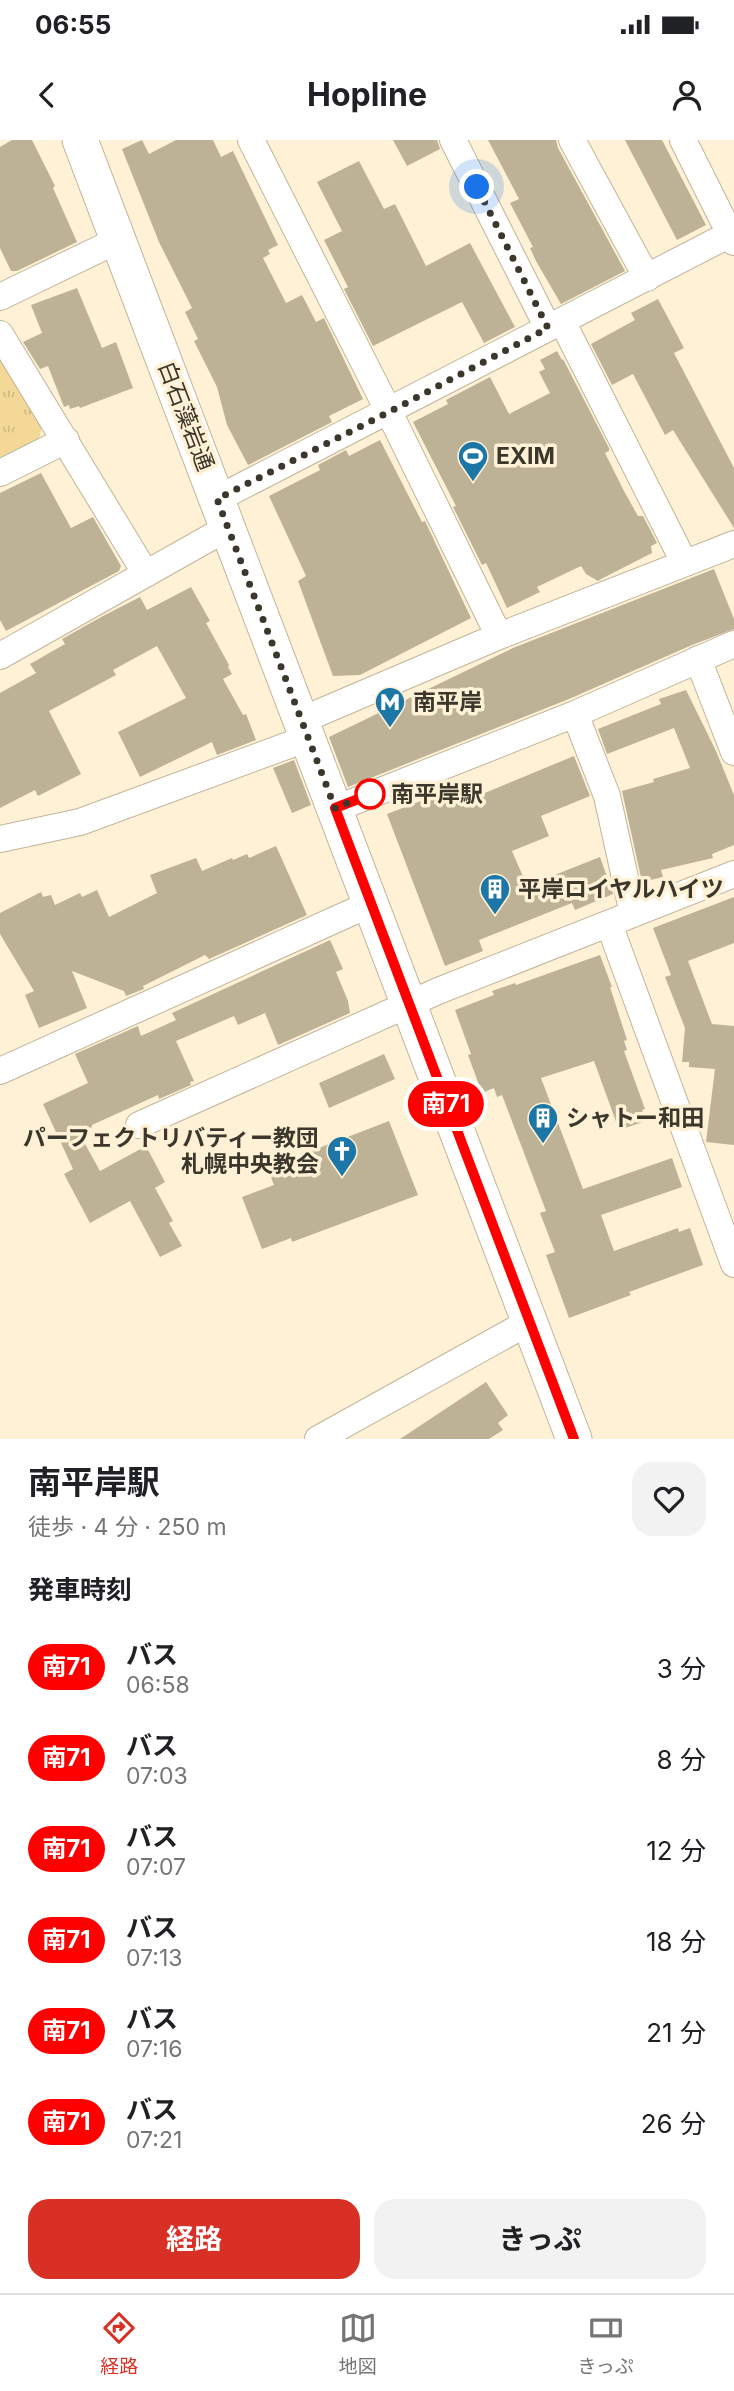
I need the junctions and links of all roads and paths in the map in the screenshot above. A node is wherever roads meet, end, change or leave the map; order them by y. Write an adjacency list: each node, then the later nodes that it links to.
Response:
1 (80, 140): 7 (main road, 白石藻岩通)
2 (251, 140): 12 (street)
3 (453, 140): 10 (street)
4 (572, 140): 8 (street)
5 (683, 140): 6 (street)
6 (733, 236): 8 (street)
7 (118, 240): 9 (street); 15 (main road, 白石藻岩通)
8 (647, 278): 10 (street)
9 (0, 297)
10 (555, 324): 12 (street); 17 (street)
11 (0, 334): 13 (street)
12 (389, 412): 15 (street); 19 (street)
13 (66, 440): 14 (street); 18 (street)
14 (0, 473)
15 (222, 514): 18 (street); 24 (main road, 白石藻岩通)
16 (734, 544): 17 (street)
17 (684, 562): 19 (street)
18 (146, 574): 21 (street)
19 (499, 636): 24 (street)
20 (734, 644): 22 (street)
21 (0, 656)
22 (698, 659): 23 (street); 25 (street)
23 (575, 714): 26 (street); 30 (street)
24 (305, 729): 26 (main road, 白石藻岩通); 27 (street)
25 (734, 752)
26 (335, 808): 29 (main road, 白石藻岩通)
27 (0, 839)
28 (734, 874): 30 (street)
29 (370, 904): 31 (main road, 白石藻岩通); 32 (street)
30 (621, 919): 31 (street); 34 (street)
31 (408, 1005): 33 (street); 35 (main road, 白石藻岩通)
32 (0, 1071)
33 (139, 1125)
34 (734, 1264)
35 (529, 1322): 36 (street); 37 (main road, 白石藻岩通)
36 (318, 1439)
37 (574, 1439)

